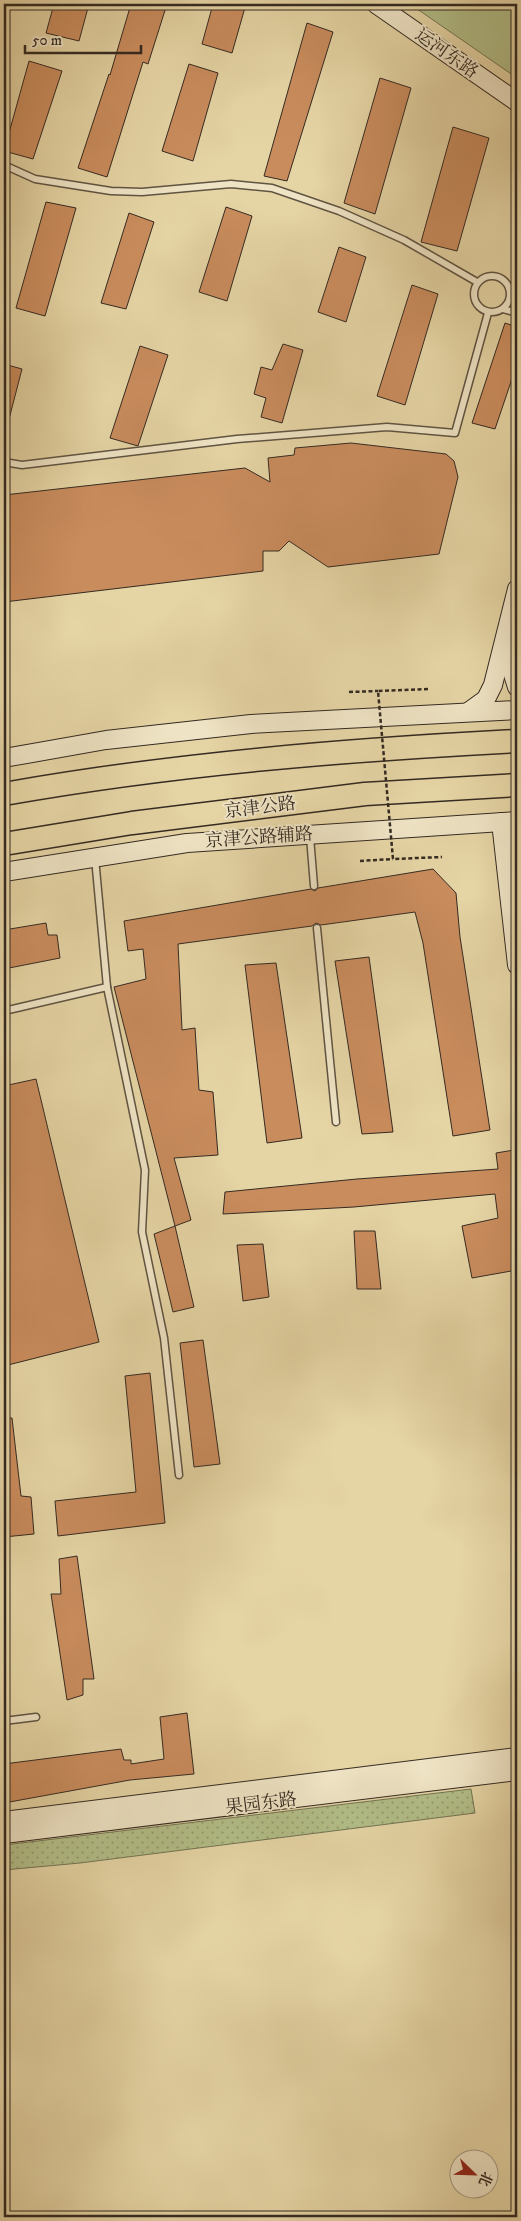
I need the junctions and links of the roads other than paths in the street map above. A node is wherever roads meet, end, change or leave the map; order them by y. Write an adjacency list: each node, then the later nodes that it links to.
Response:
1 (376, 4): 4 (street, 运河东路)
2 (390, 4): 3 (street)
3 (517, 90)
4 (517, 102)
5 (4, 166): 6 (lane)
6 (477, 282): 7 (lane); 10 (lane)
7 (510, 290): 8 (lane); 9 (lane)
8 (517, 292)
9 (504, 309): 10 (lane); 11 (lane)
10 (488, 313): 12 (lane)
11 (517, 313)
12 (4, 462)
13 (517, 589): 17 (street)
14 (517, 635): 15 (street)
15 (517, 687)
16 (517, 710): 17 (street)
17 (466, 713): 19 (street)
18 (517, 741): 21 (highway)
19 (4, 758)
20 (517, 786): 24 (highway, 京津公路)
21 (4, 794)
22 (509, 822): 23 (street, 京津公路辅路); 29 (street)
23 (310, 834): 25 (street, 京津公路辅路); 27 (lane)
24 (4, 844)
25 (94, 857): 26 (street, 京津公路辅路); 30 (lane)
26 (4, 872)
27 (314, 886)
28 (317, 928): 32 (lane)
29 (517, 964)
30 (107, 987): 31 (lane); 33 (lane)
31 (4, 1011)
32 (336, 1122)
33 (179, 1475)
34 (36, 1717): 35 (lane)
35 (4, 1721)
36 (517, 1757): 38 (street, 果园东路)
37 (517, 1771): 39 (street, 果园东路)
38 (4, 1820)
39 (4, 1834)

